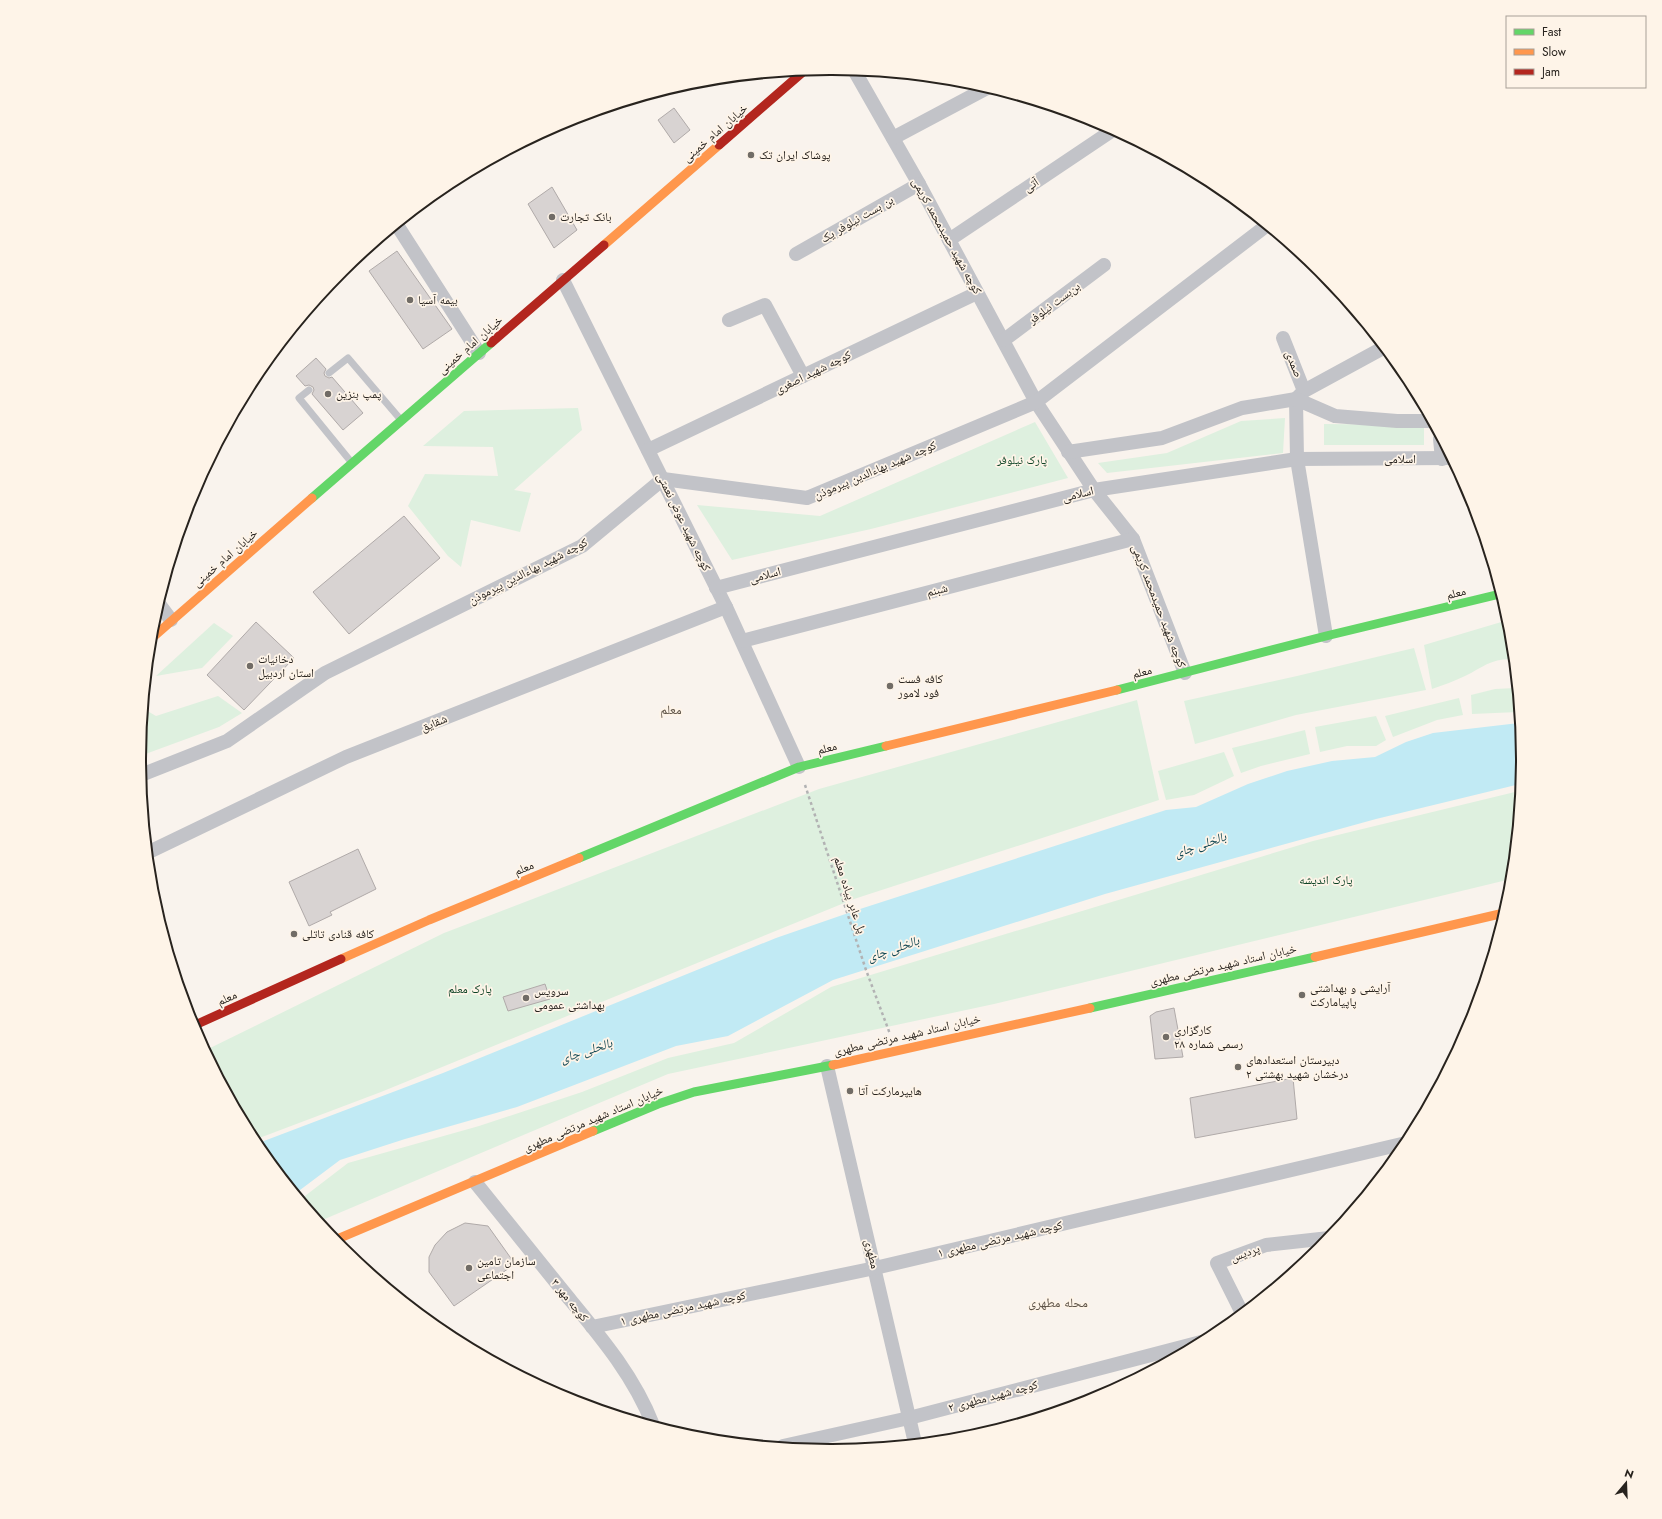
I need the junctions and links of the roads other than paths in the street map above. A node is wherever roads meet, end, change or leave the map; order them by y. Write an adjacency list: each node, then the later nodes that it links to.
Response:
1 (799, 76): 12 (main road, خیابان امام خمینی)
2 (857, 76): 5 (street, کوچه شهید حمیدمحمد کریمی)
3 (980, 92): 5 (street)
4 (1107, 134): 9 (street, آتی)
5 (893, 138): 6 (street, کوچه شهید حمیدمحمد کریمی)
6 (918, 184): 9 (street, کوچه شهید حمیدمحمد کریمی); 10 (street, بن بست نیلوفر یک)
7 (399, 229): 18 (street)
8 (1263, 229): 23 (street)
9 (949, 240): 13 (street, کوچه شهید حمیدمحمد کریمی)
10 (796, 254)
11 (1104, 265): 16 (street, بن‌بست نیلوفر)
12 (563, 280): 18 (main road, خیابان امام خمینی); 26 (street, کوچه شهید عوض نعمتی)
13 (978, 292): 16 (street, کوچه شهید حمیدمحمد کریمی); 20 (street, کوچه شهید اصغری)
14 (728, 320): 20 (street)
15 (1283, 338): 22 (street, صمدی)
16 (1004, 340): 23 (street, کوچه شهید حمیدمحمد کریمی)
17 (1379, 350): 22 (street)
18 (479, 353): 24 (main road, خیابان امام خمینی)
19 (329, 373): 24 (lane)
20 (803, 376): 26 (street, کوچه شهید اصغری)
21 (308, 390): 30 (lane)
22 (1300, 395): 25 (street); 27 (street); 29 (street)
23 (1036, 402): 27 (street, کوچه شهید حمیدمحمد کریمی); 31 (street, کوچه شهید بهاءالدین پیرموذن)
24 (401, 421): 30 (main road, خیابان امام خمینی)
25 (1426, 421)
26 (648, 450): 31 (street, کوچه شهید عوض نعمتی)
27 (1068, 452): 32 (street, کوچه شهید حمیدمحمد کریمی)
28 (1446, 458): 29 (street, اسلامی)
29 (1297, 459): 32 (street, اسلامی); 40 (street)
30 (352, 463): 38 (main road, خیابان امام خمینی)
31 (663, 479): 34 (street, کوچه شهید عوض نعمتی); 44 (street, کوچه شهید بهاءالدین پیرموذن)
32 (1094, 490): 33 (street, کوچه شهید حمیدمحمد کریمی); 34 (street, اسلامی)
33 (1133, 538): 41 (street, شبنم); 42 (street, کوچه شهید حمیدمحمد کریمی)
34 (716, 588): 36 (street, کوچه شهید عوض نعمتی)
35 (1495, 595): 40 (main road, معلم)
36 (726, 607): 41 (street, کوچه شهید عوض نعمتی); 45 (street, شقایق)
37 (164, 610): 38 (street)
38 (172, 620): 39 (main road, خیابان امام خمینی)
39 (159, 632)
40 (1326, 636): 42 (main road, معلم)
41 (742, 641): 43 (street, کوچه شهید عوض نعمتی)
42 (1185, 674): 43 (main road, معلم)
43 (799, 767): 47 (main road, معلم)
44 (147, 773)
45 (152, 850)
46 (1497, 915): 48 (main road, خیابان استاد شهید مرتضی مطهری)
47 (200, 1023)
48 (827, 1066): 50 (main road, خیابان استاد شهید مرتضی مطهری); 53 (street, مطهری)
49 (1396, 1145): 53 (street, کوچه شهید مرتضی مطهری ۱)
50 (475, 1182): 51 (main road, خیابان استاد شهید مرتضی مطهری); 55 (street, کوچه مهر ۳)
51 (341, 1238)
52 (1320, 1239): 54 (street, پردیس)
53 (875, 1268): 55 (street, کوچه شهید مرتضی مطهری ۱); 57 (street, مطهری)
54 (1240, 1309)
55 (592, 1327): 58 (street, کوچه مهر ۳)
56 (1181, 1347): 57 (street, کوچه شهید مطهری ۲)
57 (909, 1418): 59 (street, مطهری); 60 (street, کوچه شهید مطهری ۲)
58 (651, 1420)
59 (914, 1439)
60 (796, 1443)

